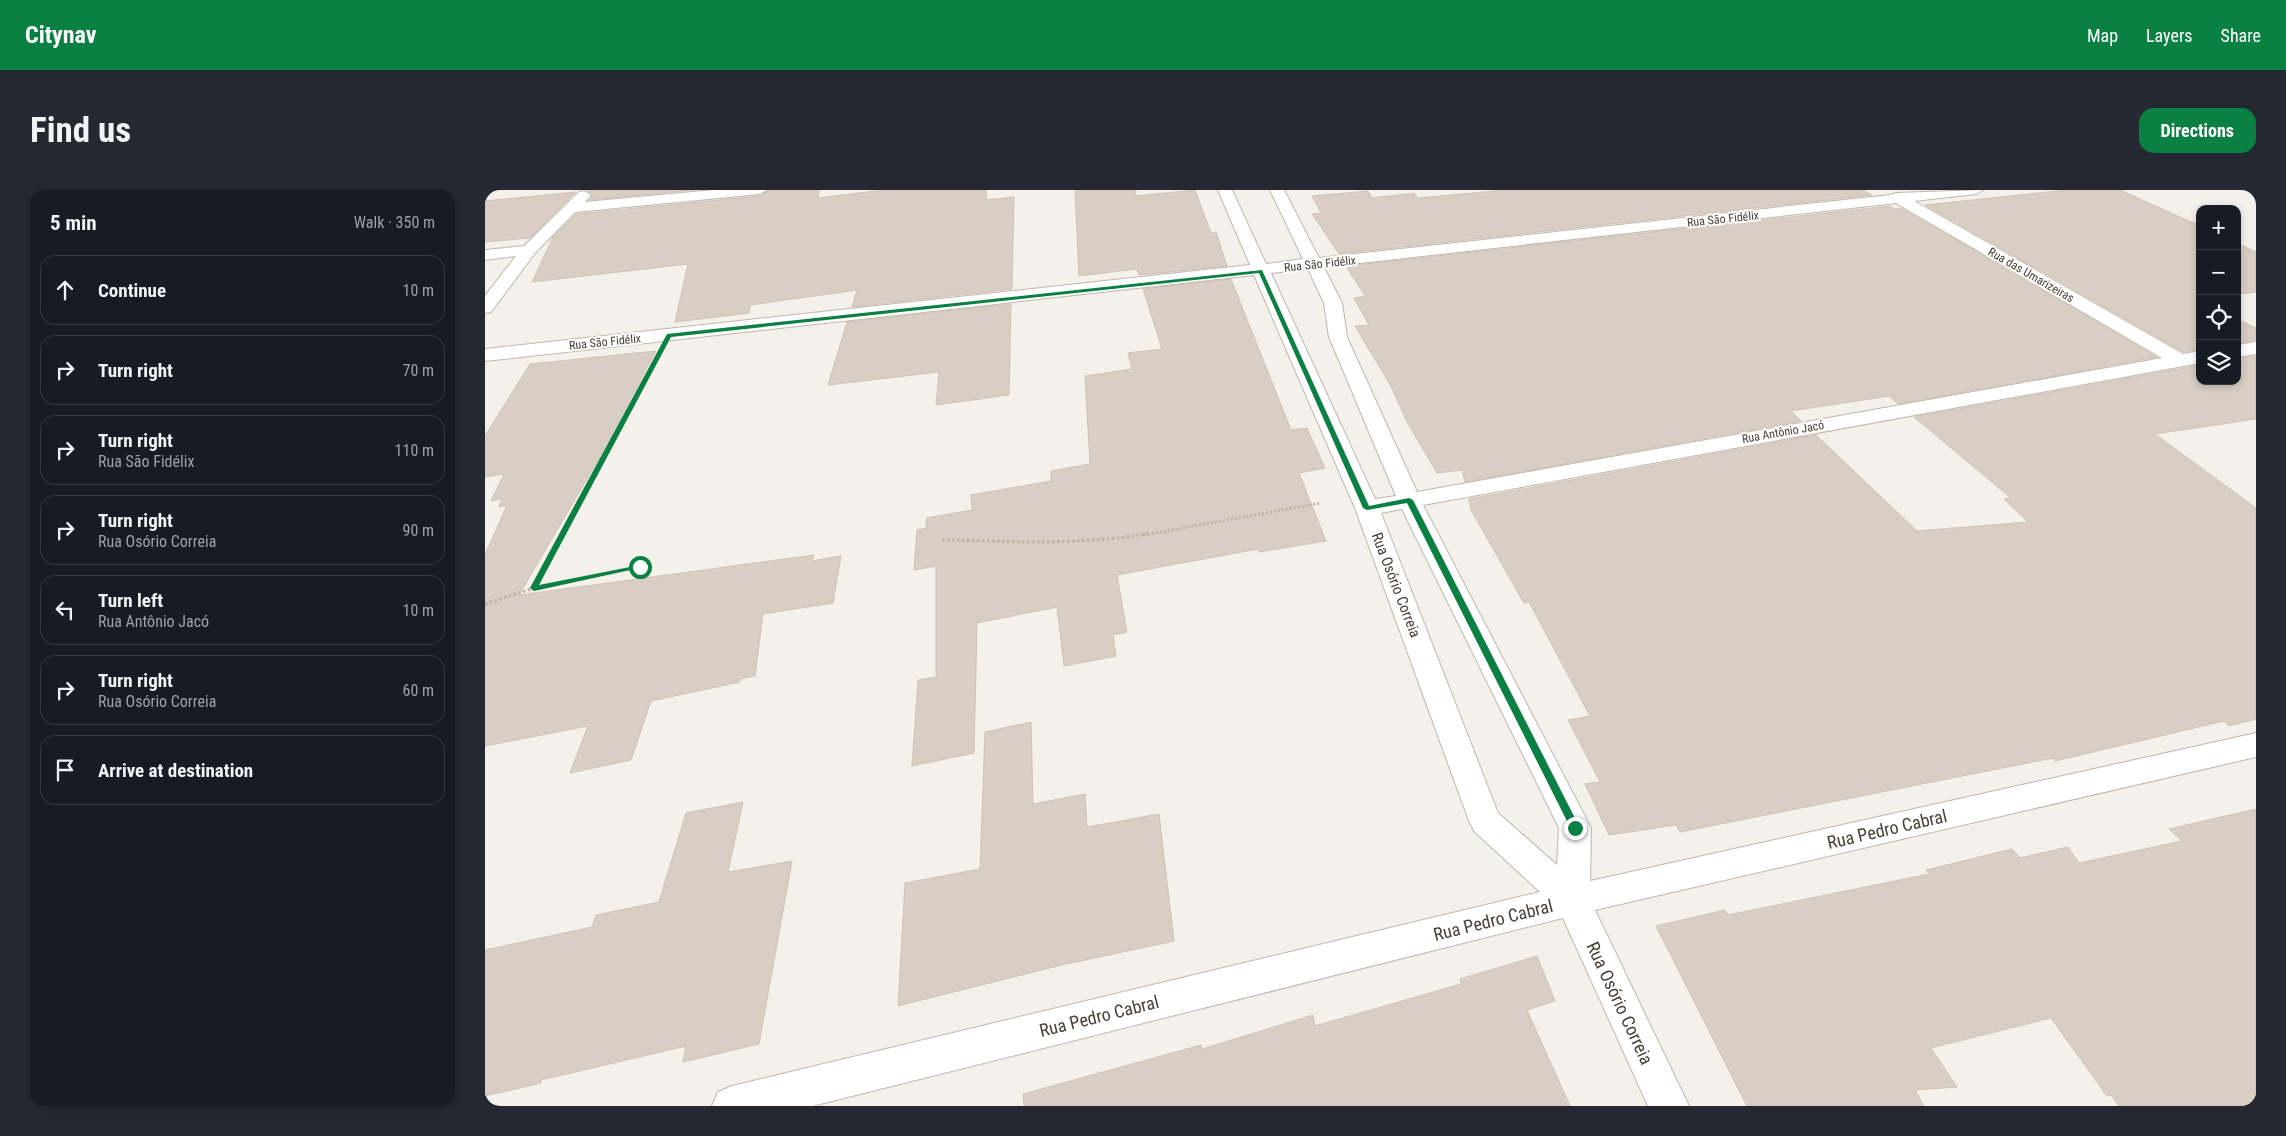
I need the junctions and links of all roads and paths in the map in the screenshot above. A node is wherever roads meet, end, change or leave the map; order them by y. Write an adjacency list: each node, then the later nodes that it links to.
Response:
1 (588, 190): 8 (street)
2 (760, 190): 8 (street)
3 (1225, 190): 12 (street, Rua Osório Correia)
4 (1277, 190): 11 (street, Rua Osório Correia)
5 (1884, 190): 7 (street, Rua das Umarizeiras)
6 (1976, 190): 7 (street, Rua São Fidélix)
7 (1899, 199): 11 (street, Rua São Fidélix); 19 (street, Rua das Umarizeiras)
8 (573, 208): 9 (street)
9 (529, 250): 10 (street); 13 (street)
10 (485, 254)
11 (1312, 265): 12 (street, Rua São Fidélix); 20 (street, Rua Osório Correia)
12 (1260, 271): 14 (street, Rua São Fidélix); 21 (street, Rua Osório Correia)
13 (485, 308)
14 (669, 335): 17 (street, Rua São Fidélix); 24 (path)
15 (2256, 348): 16 (street)
16 (2241, 350)
17 (485, 355)
18 (2196, 358): 19 (street, Rua Antônio Jacó)
19 (2179, 360): 20 (street, Rua Antônio Jacó)
20 (1409, 500): 21 (street, Rua Antônio Jacó); 27 (street, Rua Osório Correia)
21 (1364, 502): 22 (path); 27 (street, Rua Osório Correia)
22 (943, 540)
23 (640, 567): 24 (path)
24 (534, 588): 25 (path)
25 (485, 604)
26 (2256, 746): 27 (street, Rua Pedro Cabral)
27 (1572, 900): 28 (street, Rua Pedro Cabral); 29 (street, Rua Osório Correia)
28 (732, 1106)
29 (1669, 1106)

